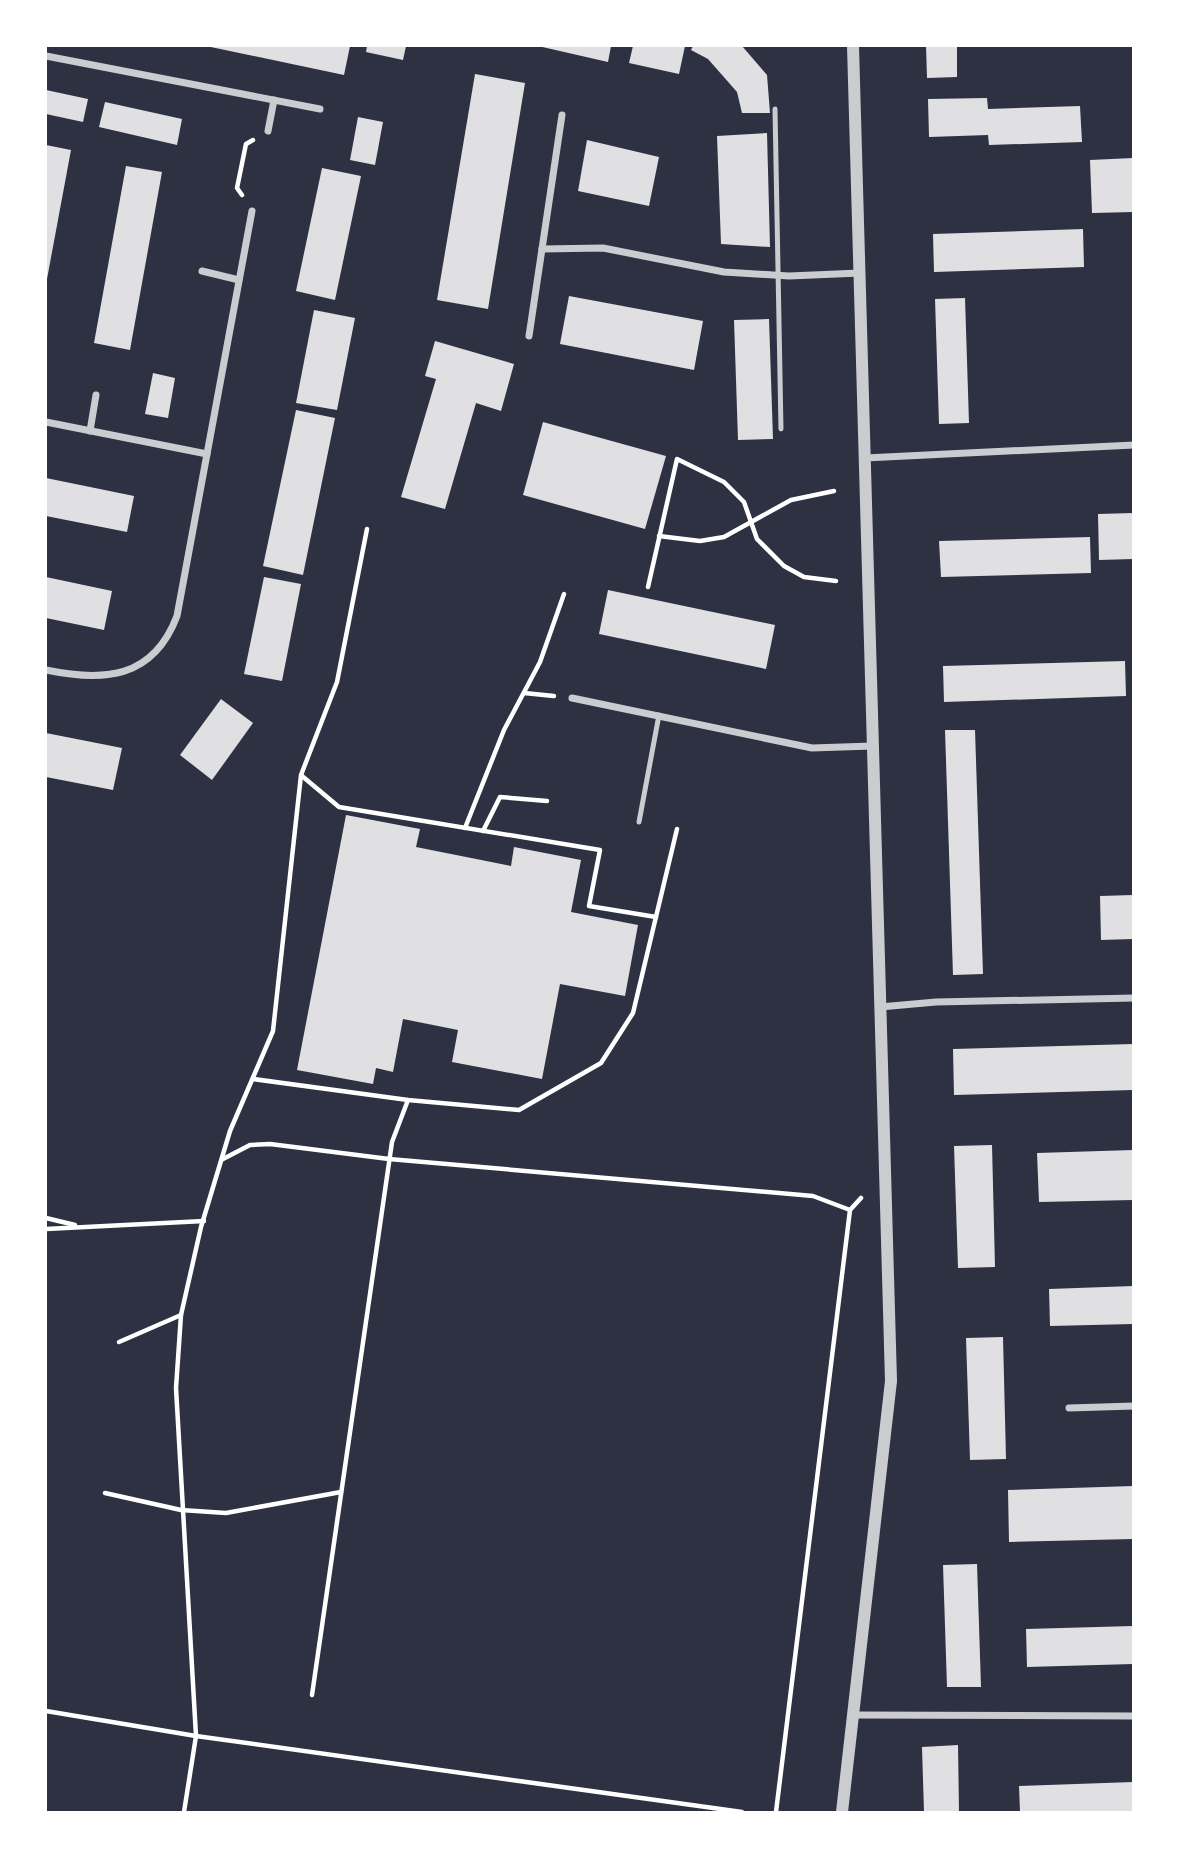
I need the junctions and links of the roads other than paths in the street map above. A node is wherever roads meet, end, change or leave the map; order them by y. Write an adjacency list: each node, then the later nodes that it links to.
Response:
1 (853, 46): 11 (street)
2 (46, 55): 3 (street)
3 (274, 100): 4 (street); 7 (street)
4 (320, 109)
5 (775, 109): 12 (lane)
6 (562, 115): 9 (street)
7 (268, 131)
8 (252, 211): 13 (street)
9 (542, 249): 12 (street); 14 (street)
10 (202, 271): 13 (street)
11 (860, 273): 12 (street); 21 (street)
12 (778, 275): 17 (lane)
13 (239, 280): 20 (street)
14 (529, 336)
15 (96, 395): 18 (street)
16 (46, 422): 18 (street)
17 (781, 429)
18 (90, 431): 20 (street)
19 (1133, 445): 21 (street)
20 (207, 454): 22 (street)
21 (865, 458): 25 (street)
22 (46, 670)
23 (572, 698): 24 (street)
24 (659, 714): 25 (street); 26 (lane)
25 (872, 746): 28 (street)
26 (639, 822)
27 (1133, 998): 28 (street)
28 (880, 1007): 31 (street)
29 (1133, 1406): 30 (street)
30 (1069, 1408)
31 (855, 1715): 32 (street); 33 (street)
32 (1133, 1716)
33 (842, 1812)

